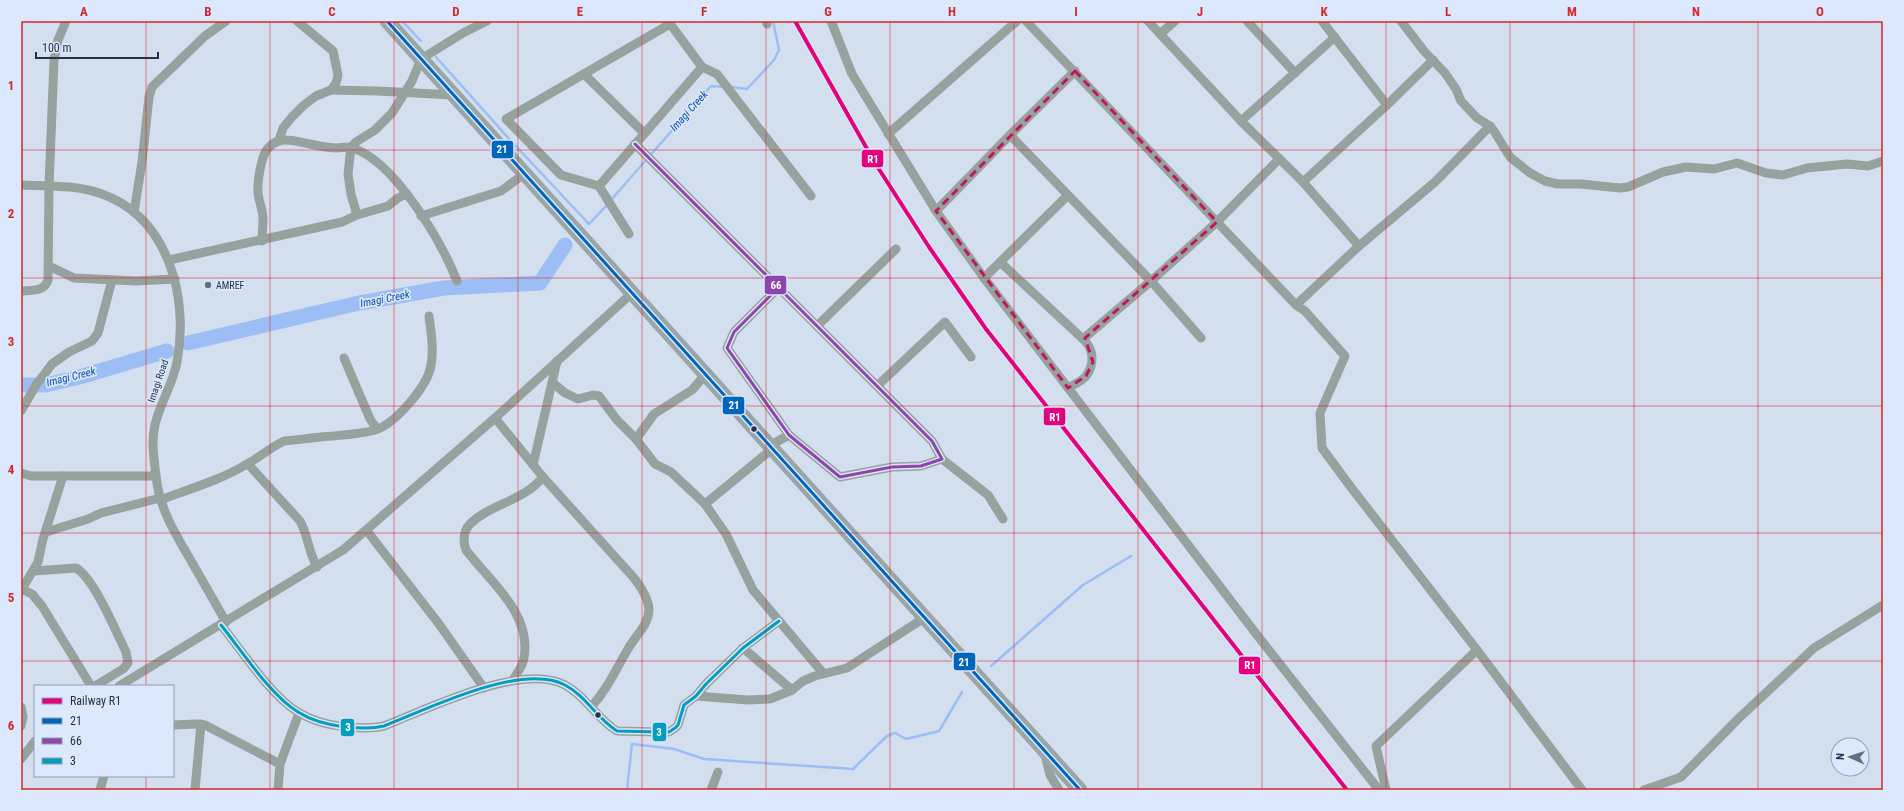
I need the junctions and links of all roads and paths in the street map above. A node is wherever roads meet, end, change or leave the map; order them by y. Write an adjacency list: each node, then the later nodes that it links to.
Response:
1 (66, 21): 40 (street)
2 (226, 21): 45 (street)
3 (297, 21): 23 (street)
4 (387, 21): 17 (highway)
5 (487, 21): 17 (street)
6 (830, 21): 30 (street)
7 (1017, 21): 30 (street)
8 (1026, 21): 20 (street)
9 (1148, 21): 15 (street)
10 (1175, 21): 15 (street)
11 (1247, 21): 21 (street)
12 (1322, 21): 16 (street)
13 (1401, 21): 18 (street)
14 (669, 23): 19 (street); 22 (street)
15 (1160, 34): 27 (street)
16 (1335, 37): 21 (street); 26 (street)
17 (421, 59): 24 (street); 25 (highway)
18 (1433, 60): 26 (street); 28 (street)
19 (702, 67): 29 (street); 43 (street)
20 (1074, 72): 31 (street); 49 (street)
21 (1295, 73): 27 (street)
22 (584, 74): 29 (street); 41 (street)
23 (330, 90): 24 (street); 32 (street)
24 (405, 92): 25 (street); 34 (street)
25 (453, 95): 37 (highway)
26 (1387, 105): 38 (street)
27 (1241, 121): 35 (street)
28 (1490, 126): 36 (street); 52 (street)
29 (644, 133): 33 (street)
30 (888, 134): 46 (street)
31 (1010, 135): 44 (street); 46 (street)
32 (279, 140): 34 (street); 51 (street)
33 (635, 144): 41 (street); 62 (street)
34 (351, 147): 42 (street); 47 (street)
35 (1279, 159): 38 (street); 49 (street)
36 (1883, 162)
37 (524, 174): 48 (street); 64 (highway)
38 (1303, 182): 52 (street)
39 (21, 185): 40 (street, Imagi Road)
40 (49, 186): 45 (street, Imagi Road); 56 (street)
41 (599, 186): 50 (street)
42 (406, 194): 47 (street); 48 (street)
43 (811, 196)
44 (1067, 196): 55 (street); 61 (street)
45 (134, 212): 54 (street, Imagi Road)
46 (936, 212): 57 (street)
47 (357, 215): 51 (street)
48 (421, 216): 60 (street)
49 (1217, 222): 61 (street); 65 (street)
50 (629, 234)
51 (262, 241): 54 (street)
52 (1359, 246): 65 (street)
53 (896, 249): 67 (street)
54 (169, 260): 58 (street, Imagi Road)
55 (1000, 262): 57 (street); 69 (street)
56 (49, 266): 59 (street); 63 (street)
57 (984, 278): 76 (street)
58 (175, 279): 59 (street); 88 (street, Imagi Road)
59 (112, 280): 77 (street)
60 (457, 281)
61 (1151, 281): 68 (street); 69 (street)
62 (778, 288): 67 (street); 80 (street)
63 (21, 291)
64 (632, 293): 72 (street); 73 (highway)
65 (1296, 305): 103 (street)
66 (429, 316): 79 (street)
67 (816, 326): 75 (street)
68 (1201, 338)
69 (1083, 339): 76 (street)
70 (971, 357): 75 (street)
71 (344, 358): 79 (street)
72 (557, 361): 74 (street); 78 (street)
73 (705, 375): 81 (street); 82 (highway)
74 (553, 383): 81 (street); 85 (street)
75 (877, 386): 83 (street)
76 (1068, 388): 130 (street)
77 (21, 412)
78 (495, 418): 85 (street); 93 (street)
79 (377, 429): 84 (street)
80 (789, 434): 82 (street); 83 (street)
81 (636, 438): 91 (street)
82 (771, 447): 91 (street); 99 (highway)
83 (942, 459): 92 (street)
84 (248, 464): 90 (street); 95 (street)
85 (533, 465): 89 (street)
86 (21, 473): 87 (street)
87 (63, 476): 88 (street); 94 (street)
88 (156, 476): 90 (street, Imagi Road)
89 (543, 477): 105 (street); 113 (street)
90 (160, 499): 94 (street); 101 (street, Imagi Road)
91 (705, 504): 100 (street)
92 (1003, 519)
93 (366, 530): 95 (street); 109 (street)
94 (46, 532): 96 (street)
95 (317, 567): 101 (street)
96 (34, 571): 97 (street); 107 (street)
97 (21, 589): 106 (street)
98 (1883, 605): 133 (street)
99 (924, 618): 104 (street); 119 (highway)
100 (779, 621): 102 (street, Imagi Road); 104 (street)
101 (223, 624): 108 (street); 114 (street, Imagi Road)
102 (743, 648): 110 (street); 111 (street, Imagi Road)
103 (1477, 650): 131 (street); 132 (street)
104 (823, 673): 110 (street)
105 (513, 680): 109 (street, Imagi Road); 113 (street, Imagi Road)
106 (90, 685)
107 (97, 685)
108 (121, 685)
109 (484, 688): 114 (street, Imagi Road)
110 (792, 690): 111 (street)
111 (696, 696): 113 (street, Imagi Road)
112 (21, 707): 117 (street)
113 (591, 707)
114 (299, 713): 121 (street)
115 (201, 724): 116 (street); 121 (street); 125 (street)
116 (174, 725)
117 (21, 726)
118 (34, 742): 120 (street)
119 (1044, 750): 128 (street); 129 (highway)
120 (21, 759)
121 (280, 764): 126 (street)
122 (718, 772): 127 (street)
123 (104, 777): 124 (street)
124 (100, 790)
125 (195, 790)
126 (278, 790)
127 (711, 790)
128 (1059, 790)
129 (1080, 790)
130 (1379, 790)
131 (1386, 790)
132 (1582, 790)
133 (1644, 790)

